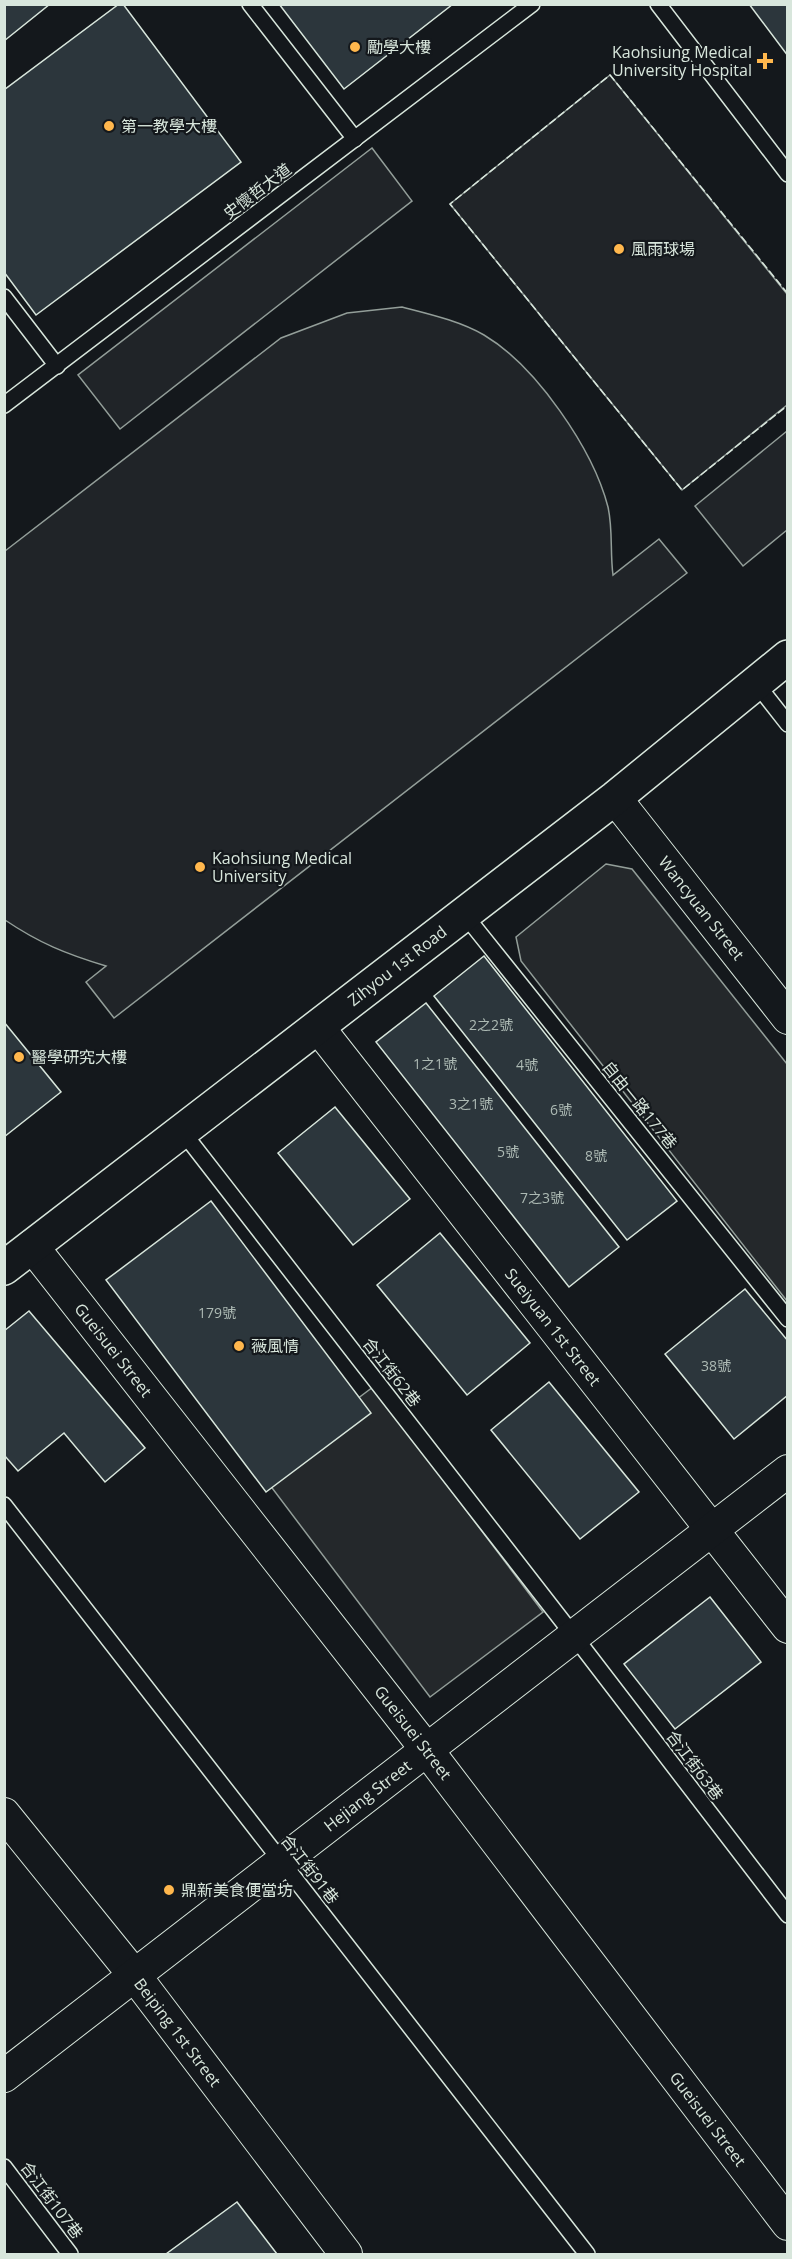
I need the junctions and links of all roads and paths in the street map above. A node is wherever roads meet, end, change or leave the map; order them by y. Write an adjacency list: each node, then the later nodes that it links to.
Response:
1 (250, 4): 4 (lane)
2 (532, 4): 4 (lane, 史懷哲大道)
3 (658, 4): 5 (lane)
4 (355, 139): 7 (lane, 史懷哲大道)
5 (788, 174)
6 (4, 297): 7 (lane)
7 (57, 366): 8 (lane, 史懷哲大道)
8 (4, 405)
9 (788, 657): 10 (street, Zihyou 1st Road)
10 (755, 682): 11 (lane); 12 (street, Zihyou 1st Road)
11 (788, 724)
12 (615, 798): 13 (street, Zihyou 1st Road); 14 (street, Wancyuan Street)
13 (464, 914): 15 (street, Zihyou 1st Road); 19 (lane, 自由一路177巷)
14 (788, 1018)
15 (318, 1026): 16 (street, Zihyou 1st Road); 22 (street, Sueiyuan 1st Street)
16 (182, 1131): 17 (street, Zihyou 1st Road); 24 (lane, 合江街62巷)
17 (32, 1246): 18 (street, Zihyou 1st Road); 25 (street, Gueisuei Street)
18 (4, 1268)
19 (788, 1319)
20 (788, 1471): 22 (street, Hejiang Street)
21 (4, 1505): 27 (lane, 合江街91巷)
22 (713, 1529): 23 (street, Sueiyuan 1st Street); 24 (street, Hejiang Street)
23 (788, 1627)
24 (574, 1636): 25 (street, Hejiang Street); 28 (lane, 合江街63巷)
25 (427, 1750): 27 (street, Hejiang Street); 32 (street, Gueisuei Street)
26 (7, 1822): 29 (street, Beiping 1st Street)
27 (282, 1862): 29 (street, Hejiang Street); 35 (lane, 合江街91巷)
28 (788, 1915)
29 (135, 1976): 30 (street, Hejiang Street); 34 (street, Beiping 1st Street)
30 (4, 2076)
31 (4, 2167): 33 (lane, 合江街107巷)
32 (788, 2224)
33 (70, 2254)
34 (346, 2254)
35 (587, 2254)

